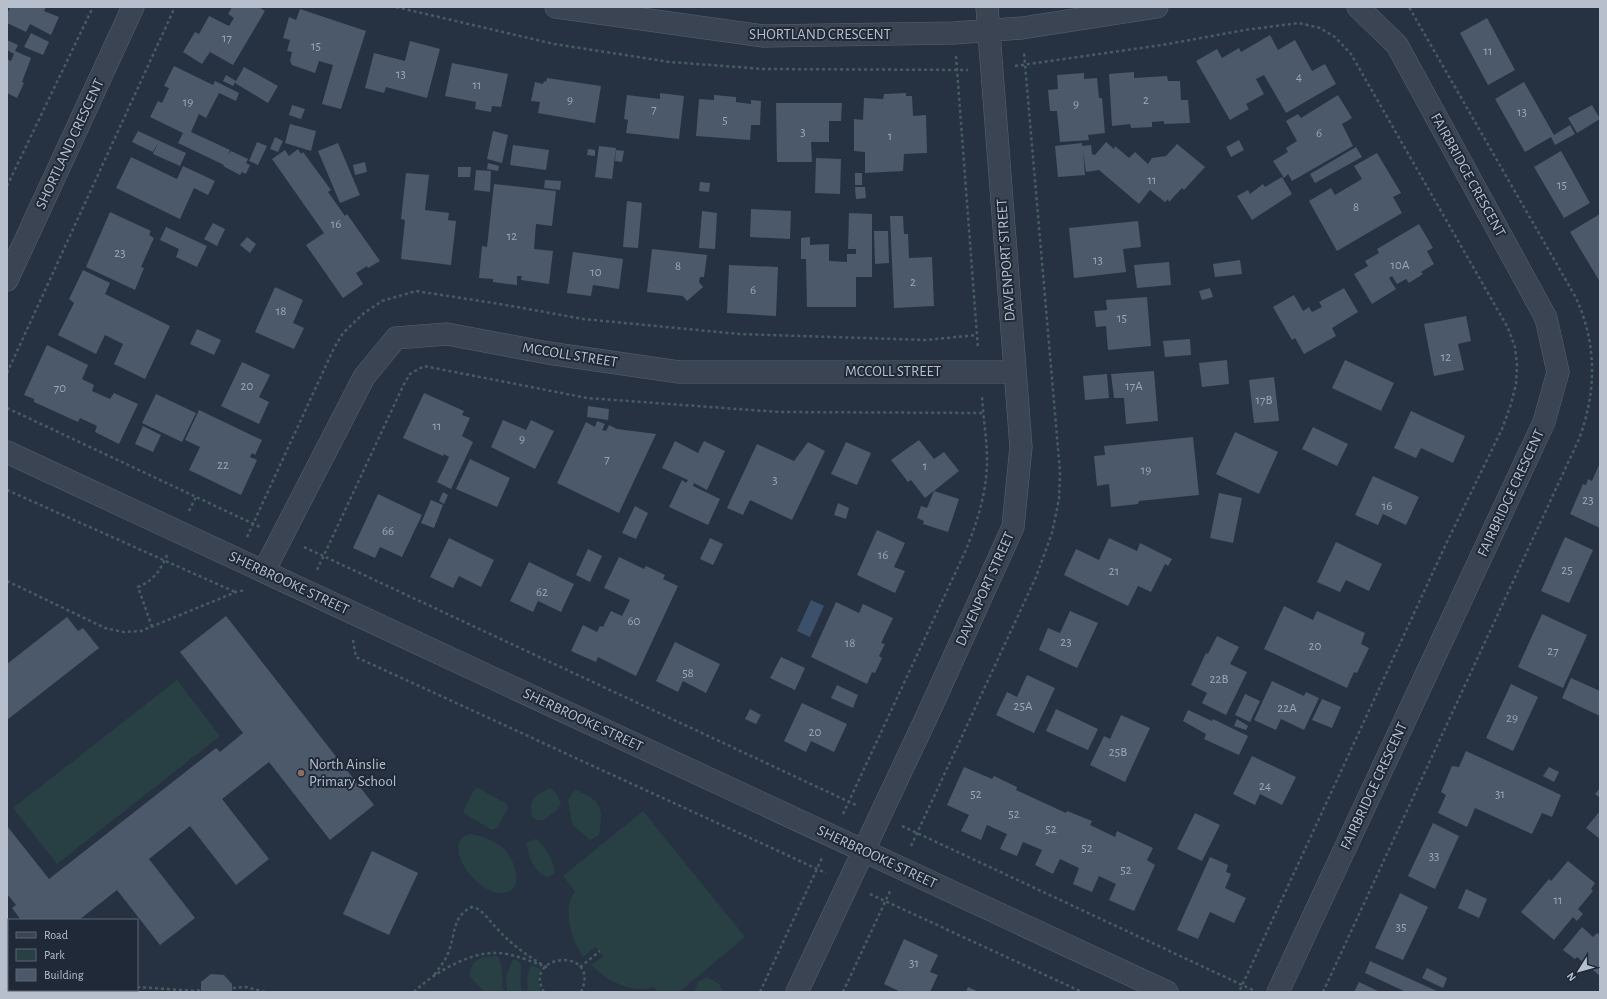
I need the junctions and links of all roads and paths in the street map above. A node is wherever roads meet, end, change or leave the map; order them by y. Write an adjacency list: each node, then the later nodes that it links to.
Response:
1 (93, 7): 10 (path)
2 (132, 7): 11 (street, SHORTLAND CRESCENT)
3 (175, 7): 14 (path)
4 (396, 7): 12 (path)
5 (556, 7): 9 (street, SHORTLAND CRESCENT)
6 (987, 7): 9 (street, DAVENPORT STREET)
7 (1156, 7): 9 (street)
8 (1358, 7): 45 (street, FAIRBRIDGE CRESCENT)
9 (989, 30): 13 (street, DAVENPORT STREET)
10 (7, 186)
11 (7, 280)
12 (980, 371): 13 (street, MCCOLL STREET); 16 (path); 21 (street, MCCOLL STREET)
13 (1015, 372): 27 (street, DAVENPORT STREET)
14 (7, 373)
15 (7, 408): 19 (path)
16 (983, 413): 16 (path)
17 (7, 452): 21 (street, SHERBROOKE STREET)
18 (7, 490): 20 (path)
19 (254, 524)
20 (165, 560): 24 (path); 25 (path)
21 (264, 571): 27 (street, SHERBROOKE STREET)
22 (7, 581): 25 (path)
23 (248, 590): 24 (path)
24 (236, 592): 25 (path)
25 (152, 627)
26 (350, 636): 39 (path)
27 (864, 850): 34 (street, SHERBROOKE STREET); 40 (street, DAVENPORT STREET)
28 (600, 951): 30 (path)
29 (546, 967): 30 (path); 31 (path); 31 (path); 37 (path)
30 (580, 967): 38 (path)
31 (434, 975): 36 (path)
32 (1242, 985): 32 (path); 43 (path); 44 (path)
33 (138, 987): 35 (path)
34 (1161, 991)
35 (265, 992)
36 (414, 992)
37 (544, 992)
38 (581, 992)
39 (760, 992)
40 (797, 992)
41 (843, 992): 42 (path)
42 (1082, 992)
43 (1239, 992)
44 (1257, 992)
45 (1278, 992)

